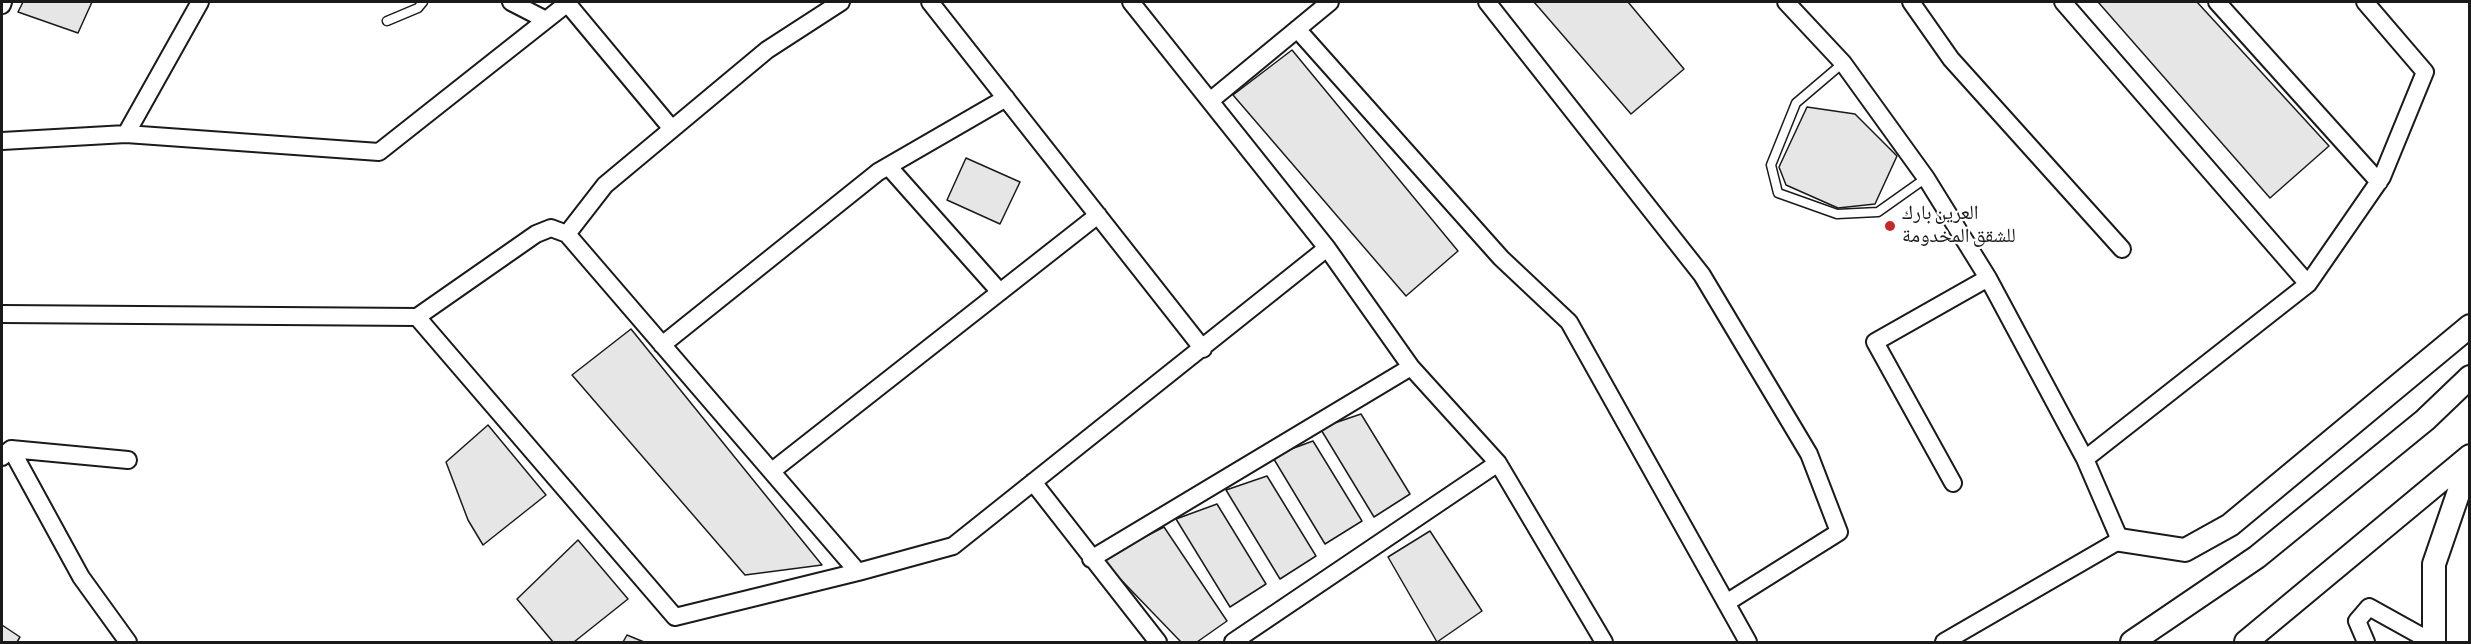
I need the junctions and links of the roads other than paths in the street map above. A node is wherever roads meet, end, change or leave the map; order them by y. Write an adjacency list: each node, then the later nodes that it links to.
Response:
1 (200, 2): 22 (street)
2 (423, 2): 16 (lane)
3 (511, 2): 15 (street)
4 (568, 2): 15 (street); 21 (street)
5 (841, 2): 21 (street)
6 (930, 2): 19 (street)
7 (1131, 2): 20 (street)
8 (1330, 2): 17 (street)
9 (1487, 2): 52 (street)
10 (1786, 2): 18 (street)
11 (1911, 2): 30 (street)
12 (2063, 2): 32 (street)
13 (2217, 2): 26 (street)
14 (2365, 2): 26 (street)
15 (546, 20): 22 (street)
16 (387, 21)
17 (1297, 29): 20 (street); 52 (street)
18 (1843, 63): 25 (street); 25 (lane)
19 (1006, 98): 24 (street); 27 (street)
20 (1210, 101): 29 (street)
21 (672, 129): 28 (street)
22 (126, 134): 23 (street)
23 (2, 141)
24 (888, 166): 33 (street); 37 (street)
25 (1926, 178): 31 (street)
26 (2379, 182): 32 (street)
27 (1098, 215): 33 (street); 38 (street)
28 (567, 234): 35 (street); 37 (street)
29 (1327, 248): 38 (street); 39 (street)
30 (2122, 249)
31 (1988, 278): 43 (street); 48 (street)
32 (2308, 284): 43 (street)
33 (1000, 292): 46 (street)
34 (2, 314): 35 (street)
35 (417, 318): 51 (street)
36 (2469, 326): 49 (main road)
37 (662, 345): 46 (street)
38 (1203, 349): 47 (street)
39 (1411, 367): 45 (street); 50 (street)
40 (2469, 377): 59 (main road)
41 (6, 453): 44 (street); 53 (street)
42 (2469, 458): 60 (main road); 62 (main road)
43 (2085, 459): 49 (street)
44 (128, 460)
45 (1498, 463): 55 (street); 56 (street)
46 (772, 471): 51 (street)
47 (1034, 482): 50 (street); 51 (street)
48 (1953, 483)
49 (2120, 540): 58 (street)
50 (1091, 559): 54 (street)
51 (858, 572)
52 (1726, 603): 57 (street)
53 (128, 642)
54 (1158, 642)
55 (1233, 642)
56 (1604, 642)
57 (1748, 642)
58 (1944, 642)
59 (2132, 642)
60 (2246, 642)
61 (2366, 642): 62 (street)
62 (2433, 642)

